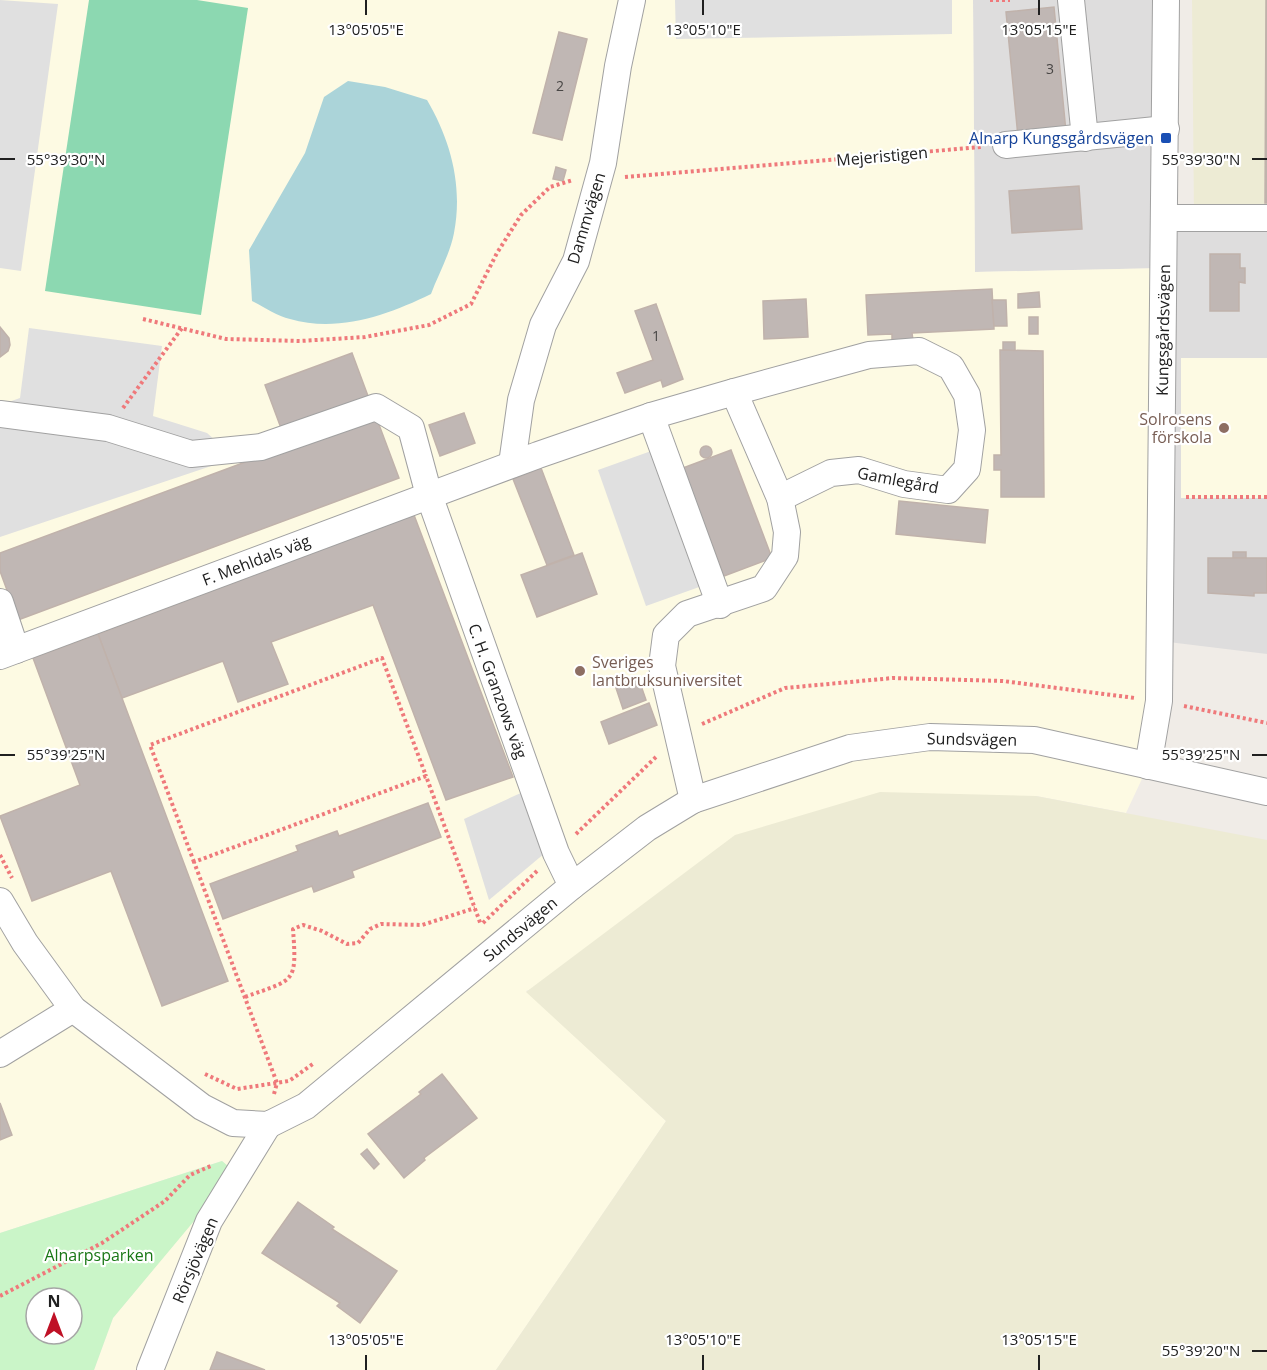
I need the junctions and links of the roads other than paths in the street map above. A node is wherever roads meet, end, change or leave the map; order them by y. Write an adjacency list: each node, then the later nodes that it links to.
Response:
1 (632, 0): 12 (street, Dammvägen)
2 (1071, 0): 5 (street)
3 (1166, 0): 4 (street, Kungsgårdsvägen)
4 (1166, 129): 5 (street); 7 (street, Kungsgårdsvägen)
5 (1084, 138): 6 (street)
6 (1006, 145)
7 (1165, 218): 8 (street); 18 (street, Kungsgårdsvägen)
8 (1267, 218)
9 (734, 392): 11 (street, Gamlegård); 14 (street); 14 (street, Gamlegård)
10 (0, 414): 13 (street, C. H. Granzows väg)
11 (651, 416): 12 (street, Gamlegård); 16 (street)
12 (512, 464): 13 (street, F. Mehldals väg)
13 (429, 495): 17 (street, F. Mehldals väg); 21 (street, C. H. Granzows väg)
14 (780, 498): 16 (street)
15 (0, 602): 17 (street)
16 (720, 605): 20 (street)
17 (8, 653)
18 (1148, 766): 19 (street, Sundsvägen); 20 (street, Sundsvägen)
19 (1267, 792)
20 (693, 800): 21 (street, Sundsvägen)
21 (572, 886): 25 (street, Sundsvägen)
22 (0, 901): 23 (street, Sundsvägen)
23 (73, 1009): 24 (street); 25 (street, Sundsvägen)
24 (0, 1054)
25 (268, 1125): 26 (street, Rörsjövägen)
26 (150, 1370)

